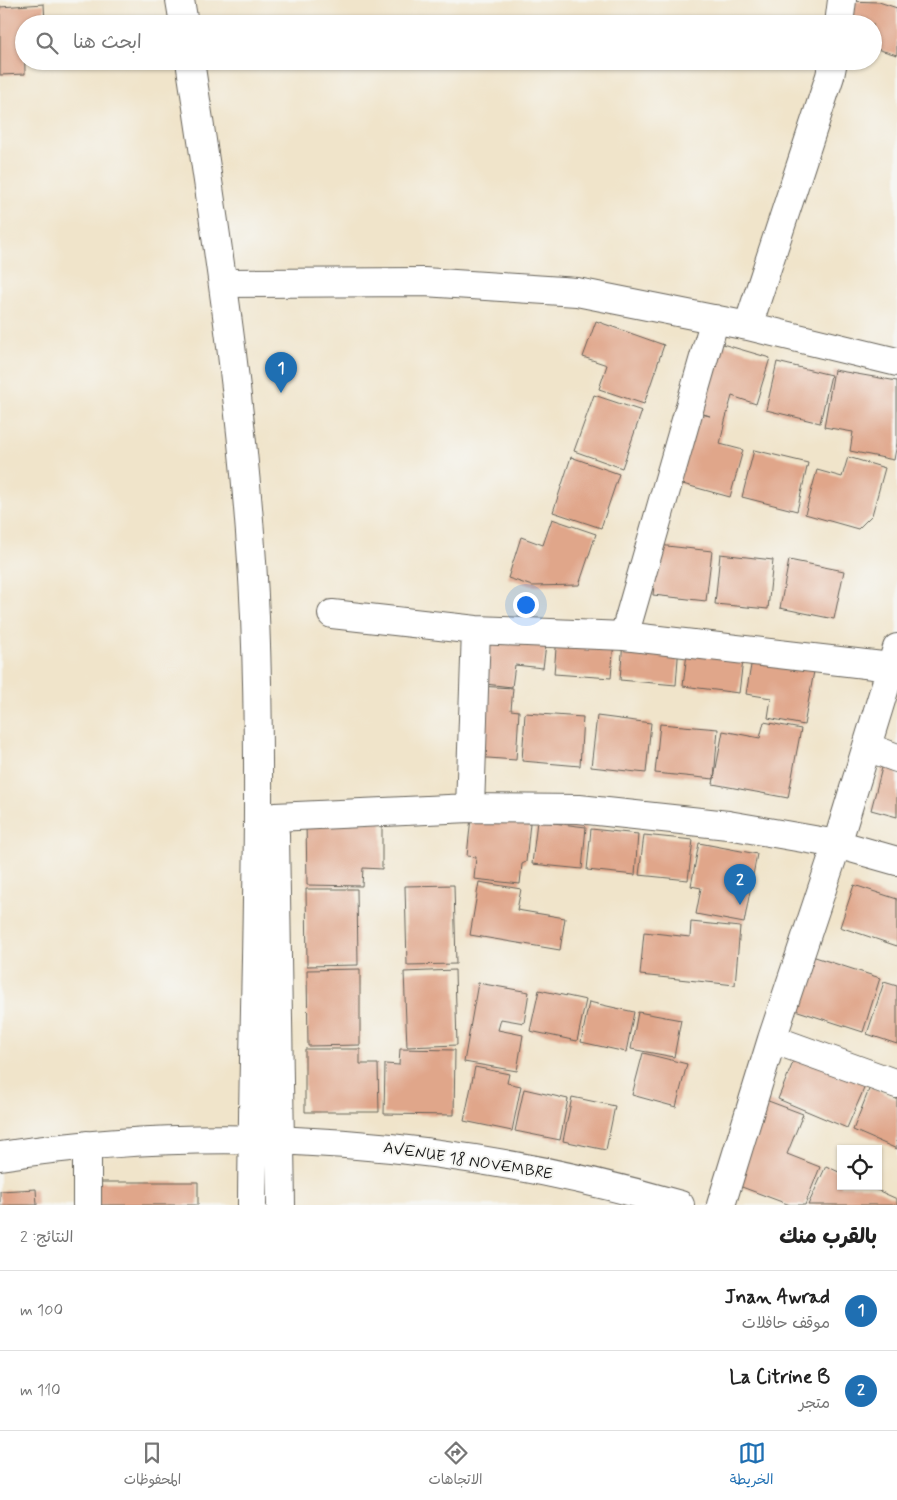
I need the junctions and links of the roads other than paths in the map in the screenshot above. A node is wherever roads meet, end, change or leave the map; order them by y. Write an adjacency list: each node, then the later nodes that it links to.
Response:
1 (180, 0): 4 (street)
2 (198, 0): 5 (street)
3 (842, 0): 6 (street)
4 (182, 15)
5 (200, 15)
6 (840, 15)
7 (192, 70): 10 (street)
8 (209, 70): 10 (street)
9 (831, 70): 12 (street)
10 (233, 283): 11 (street); 21 (street); 26 (street)
11 (715, 319): 12 (street); 16 (street)
12 (748, 326): 13 (street)
13 (897, 362)
14 (332, 614): 15 (street)
15 (476, 630): 16 (street); 20 (street)
16 (624, 636): 17 (street)
17 (894, 657): 18 (street)
18 (867, 747): 19 (street); 22 (street)
19 (897, 758)
20 (470, 808): 21 (street); 22 (street)
21 (275, 817): 27 (street)
22 (837, 844): 23 (street); 24 (street)
23 (897, 861)
24 (772, 1039): 25 (street); 34 (street)
25 (897, 1084)
26 (252, 1140): 27 (street, AVENUE 18 NOVEMBRE); 28 (street, AVENUE 18 NOVEMBRE); 31 (street)
27 (280, 1140): 32 (street); 33 (street, AVENUE 18 NOVEMBRE)
28 (87, 1145): 29 (street, AVENUE 18 NOVEMBRE); 30 (street)
29 (0, 1156)
30 (87, 1205)
31 (252, 1205)
32 (281, 1205)
33 (680, 1205)
34 (721, 1205)

